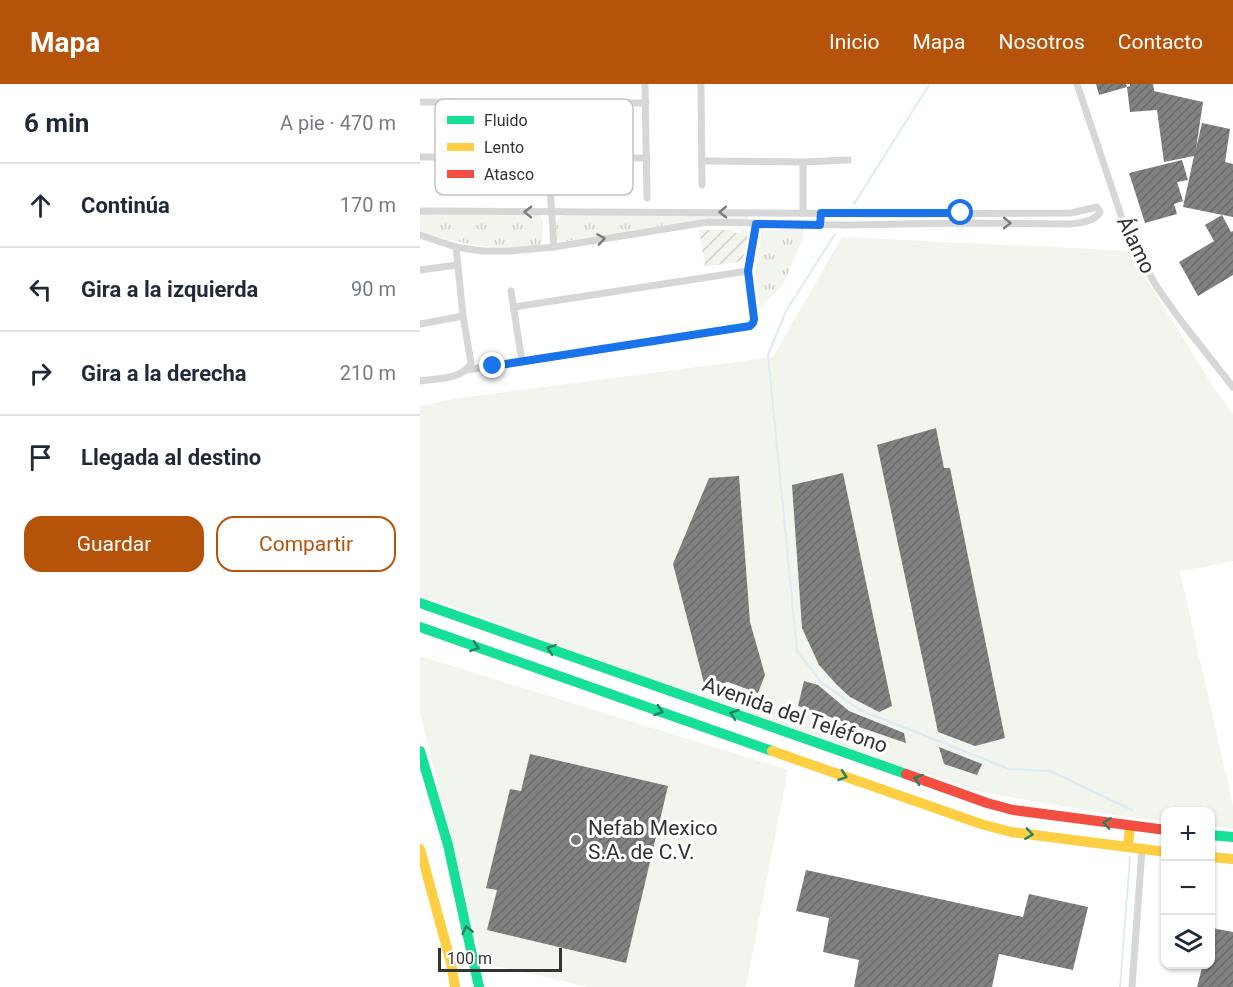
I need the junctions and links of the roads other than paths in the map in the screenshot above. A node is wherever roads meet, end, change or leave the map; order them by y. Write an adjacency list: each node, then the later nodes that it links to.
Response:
1 (645, 84): 7 (street)
2 (701, 84): 13 (street)
3 (1077, 84): 38 (street, Álamo)
4 (420, 102): 5 (street)
5 (435, 102)
6 (633, 103): 7 (street)
7 (646, 103): 11 (street)
8 (420, 157): 9 (street)
9 (435, 157)
10 (633, 158): 11 (street)
11 (647, 158): 17 (street)
12 (848, 160): 14 (street)
13 (702, 161): 14 (street); 15 (street)
14 (803, 162): 21 (street)
15 (702, 185)
16 (549, 195): 19 (street)
17 (647, 198)
18 (420, 211): 19 (street, one-way to 18)
19 (550, 212): 20 (street, one-way to 19); 27 (street)
20 (752, 212): 21 (street); 23 (street)
21 (803, 213): 22 (street)
22 (821, 213): 24 (street); 24 (street, one-way to 22)
23 (754, 224): 24 (street); 27 (street, one-way to 23); 30 (street)
24 (820, 225)
25 (420, 235): 26 (street)
26 (456, 247): 27 (street); 28 (street)
27 (554, 247)
28 (457, 265): 29 (street); 33 (street)
29 (420, 270)
30 (748, 271): 32 (street); 35 (street)
31 (511, 291): 32 (street)
32 (514, 307): 35 (street)
33 (463, 316): 34 (street); 36 (street)
34 (420, 324)
35 (522, 362): 36 (street)
36 (467, 370): 37 (street)
37 (420, 381)
38 (1233, 387)
39 (420, 603): 42 (main road, Avenida del Teléfono, one-way to 39)
40 (423, 630): 46 (main road, Avenida del Teléfono, one-way to 46)
41 (420, 751): 53 (main road, one-way to 41)
42 (1130, 826): 43 (main road, Avenida del Teléfono); 46 (main road)
43 (1161, 829)
44 (1215, 835): 45 (main road)
45 (1233, 837)
46 (1128, 847): 47 (main road, Avenida del Teléfono)
47 (1142, 849): 48 (main road, Avenida del Teléfono); 54 (street)
48 (1161, 851)
49 (421, 853): 52 (main road)
50 (1215, 857): 51 (main road)
51 (1233, 859)
52 (455, 987)
53 (479, 987)
54 (1132, 987)

